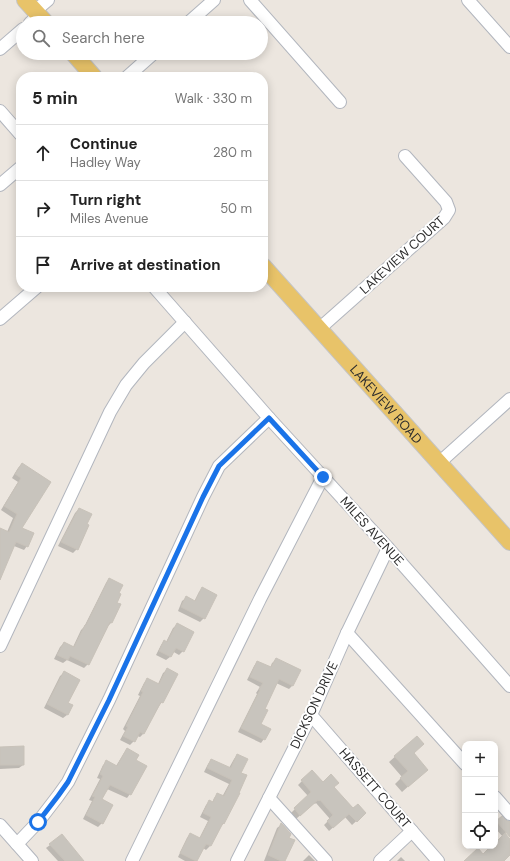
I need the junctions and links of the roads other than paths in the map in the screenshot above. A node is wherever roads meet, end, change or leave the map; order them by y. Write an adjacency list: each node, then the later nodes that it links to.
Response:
1 (48, 0): 5 (street)
2 (214, 0): 6 (street)
3 (250, 0): 7 (street)
4 (468, 0): 10 (street)
5 (35, 15)
6 (196, 16)
7 (264, 16)
8 (268, 20): 16 (street)
9 (16, 35): 11 (street)
10 (510, 48)
11 (0, 49)
12 (79, 60): 14 (main road)
13 (146, 60): 15 (street)
14 (90, 72)
15 (133, 72)
16 (340, 102)
17 (0, 111): 18 (street)
18 (16, 129)
19 (405, 156): 27 (street, LAKEVIEW COURT)
20 (16, 171): 21 (street)
21 (0, 185)
22 (268, 272): 27 (main road, LAKEVIEW ROAD)
23 (31, 292): 25 (street)
24 (158, 292): 26 (street, MILES AVENUE)
25 (0, 319)
26 (185, 322): 29 (street, MILES AVENUE); 35 (street)
27 (320, 329): 30 (main road, LAKEVIEW ROAD)
28 (510, 399): 30 (street)
29 (269, 418): 31 (street, MILES AVENUE); 44 (street)
30 (439, 463): 32 (main road, LAKEVIEW ROAD)
31 (323, 477): 33 (street, MILES AVENUE); 46 (street)
32 (510, 542)
33 (388, 548): 34 (street, DICKSON DRIVE); 36 (street, MILES AVENUE)
34 (347, 633): 37 (street, DICKSON DRIVE); 38 (street)
35 (0, 646)
36 (510, 686)
37 (311, 715): 39 (street, DICKSON DRIVE); 43 (street, HASSETT COURT)
38 (462, 761)
39 (269, 798): 47 (street, DICKSON DRIVE); 48 (street)
40 (498, 800): 41 (street)
41 (510, 814)
42 (0, 825): 44 (street)
43 (412, 831): 49 (street); 50 (street, HASSETT COURT)
44 (17, 844): 45 (street)
45 (32, 861)
46 (132, 861)
47 (237, 861)
48 (326, 861)
49 (380, 861)
50 (438, 861)

